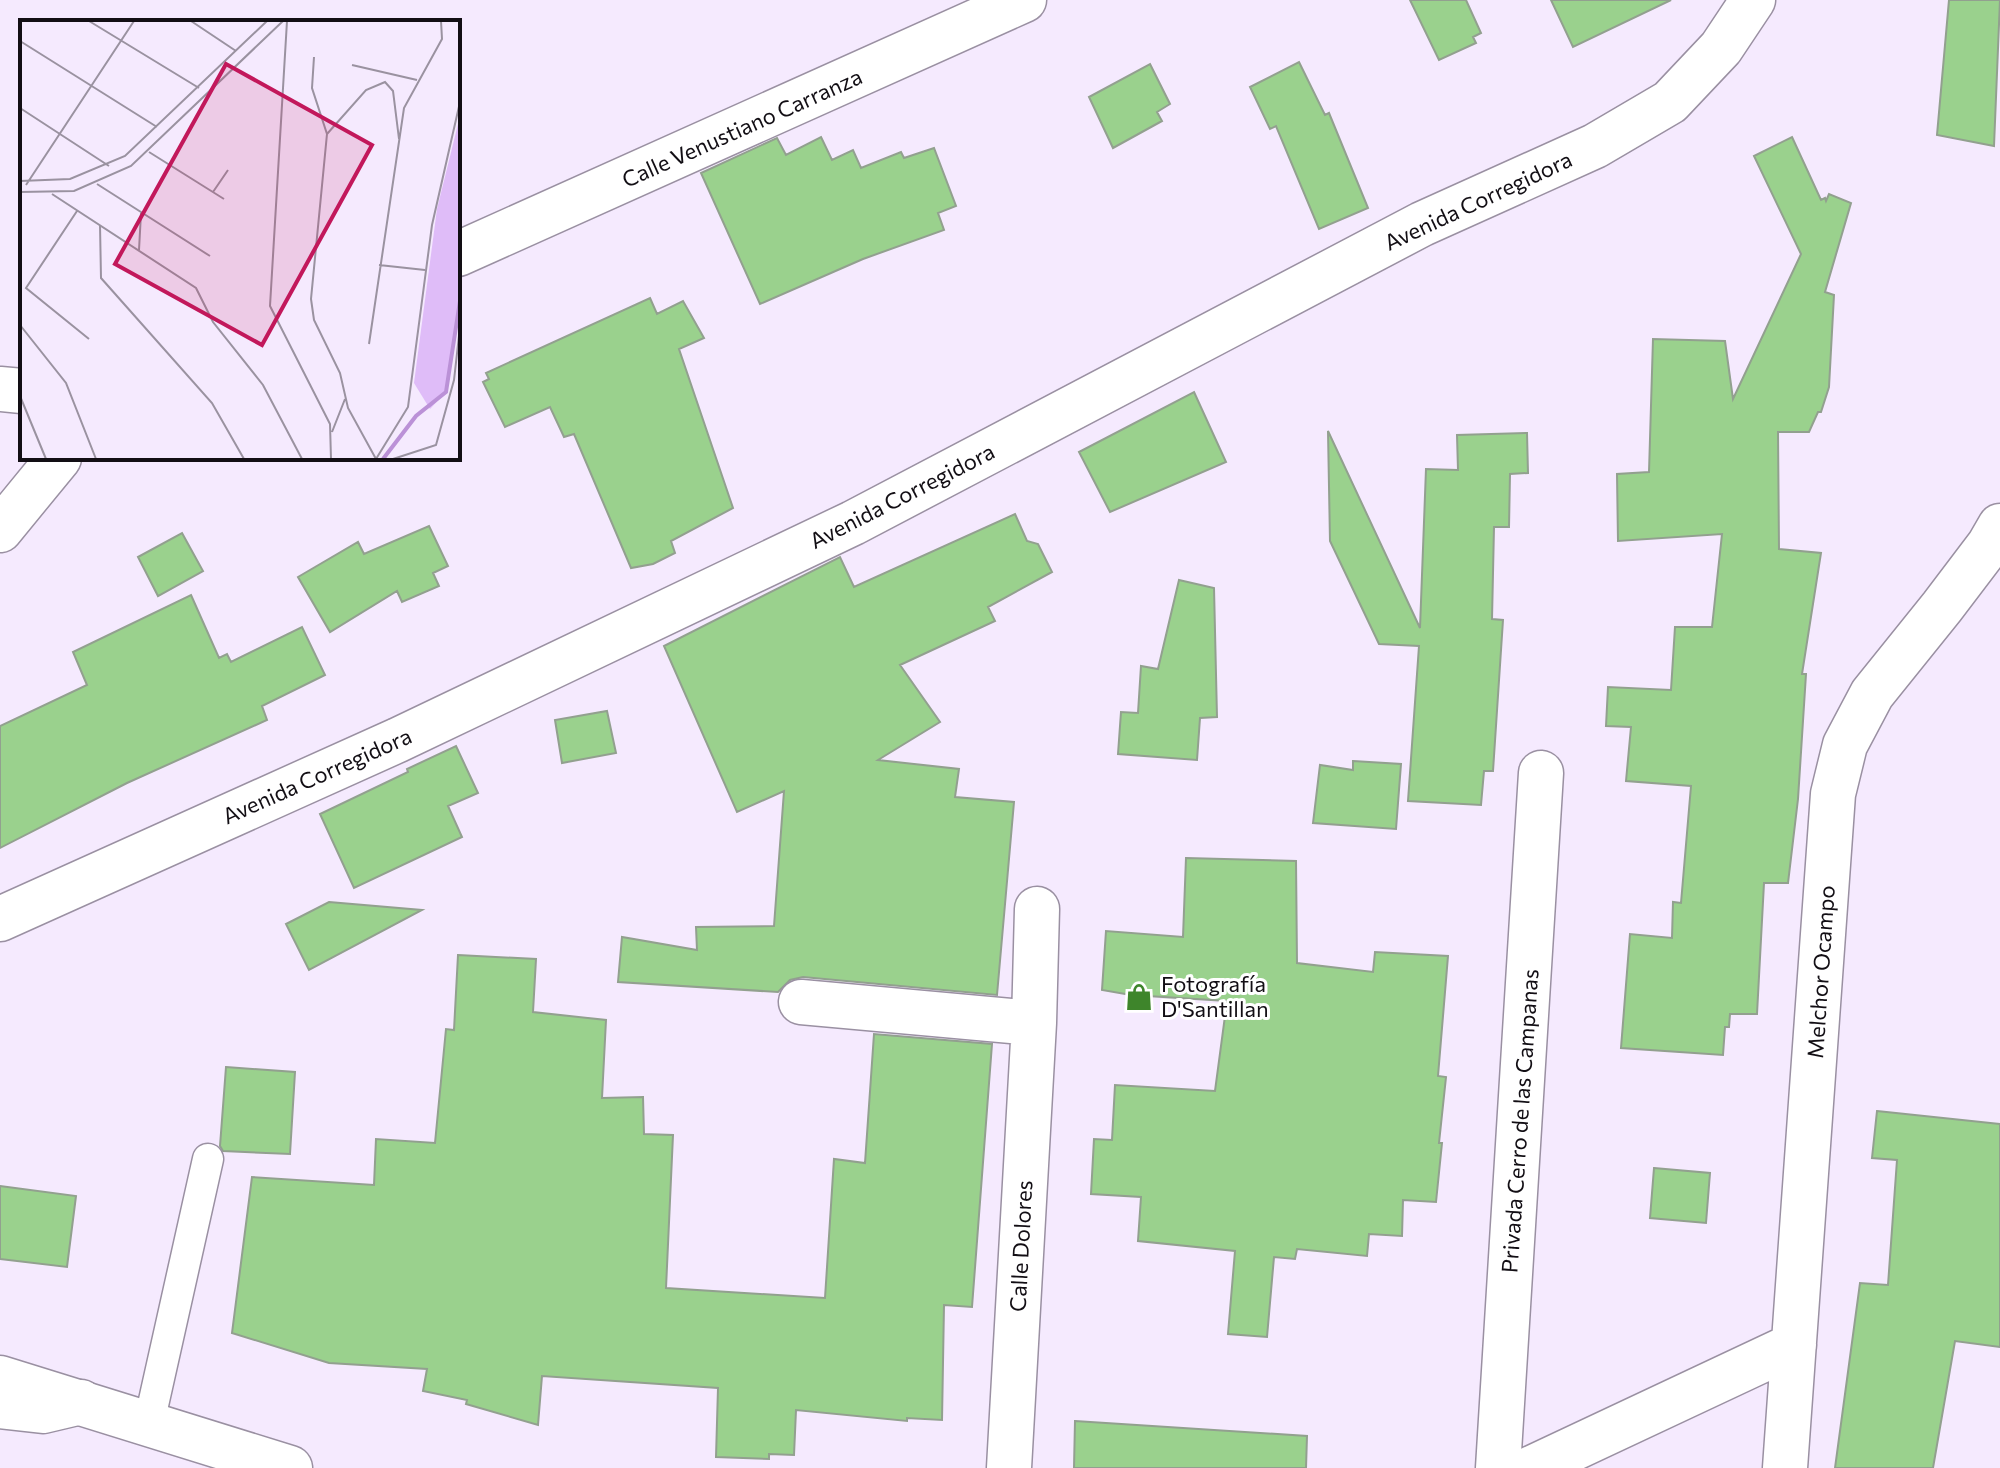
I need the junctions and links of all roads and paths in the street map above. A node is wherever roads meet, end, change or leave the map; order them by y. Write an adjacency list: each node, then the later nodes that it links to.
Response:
1 (1024, 0): 3 (street, Calle Venustiano Carranza)
2 (1753, 0): 11 (street, Avenida Corregidora)
3 (460, 253)
4 (0, 389): 5 (street)
5 (20, 391)
6 (57, 460): 8 (street)
7 (2000, 526): 15 (street, Melchor Ocampo)
8 (0, 530)
9 (1541, 773): 22 (street, Privada Cerro de las Campanas)
10 (1037, 909): 13 (street, Calle Dolores)
11 (0, 919)
12 (801, 1002): 13 (street)
13 (1034, 1023): 21 (street, Calle Dolores)
14 (208, 1159): 19 (lane)
15 (1794, 1345): 23 (street); 24 (street, Melchor Ocampo)
16 (0, 1378): 17 (street)
17 (83, 1402): 18 (street); 19 (street)
18 (0, 1406)
19 (149, 1423): 20 (street)
20 (290, 1468)
21 (1009, 1468)
22 (1498, 1468)
23 (1532, 1468)
24 (1785, 1468)

